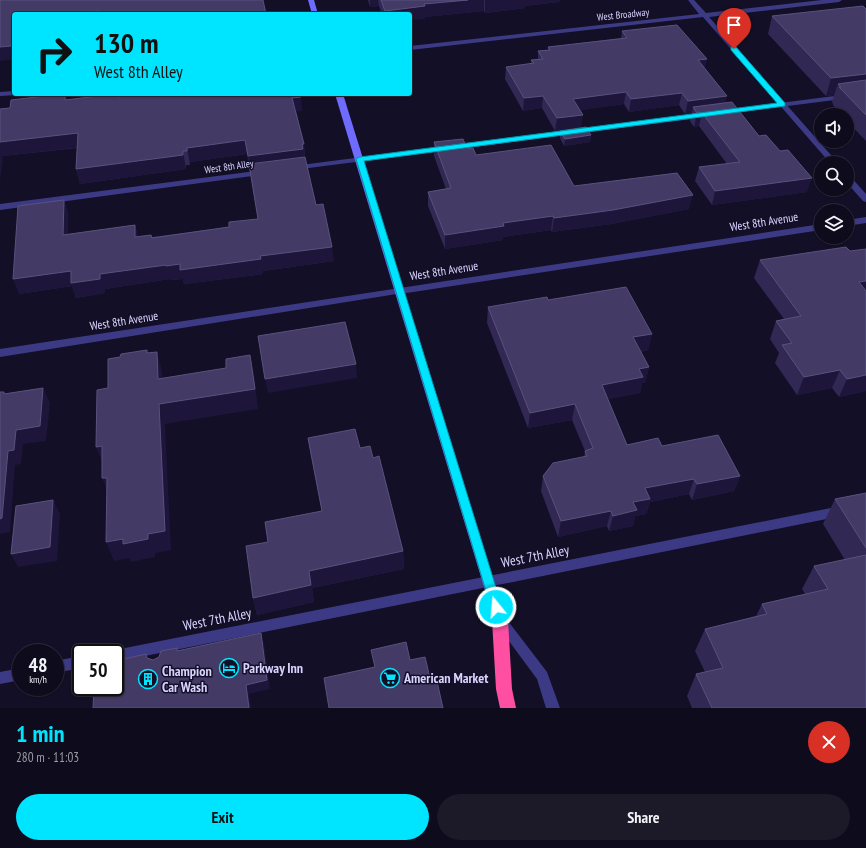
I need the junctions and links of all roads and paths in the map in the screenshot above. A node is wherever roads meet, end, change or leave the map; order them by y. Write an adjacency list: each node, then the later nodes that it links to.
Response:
1 (311, 0): 4 (main road)
2 (691, 0): 5 (street)
3 (839, 0): 5 (street, West Broadway)
4 (314, 12)
5 (705, 15): 6 (street, West Broadway); 11 (street)
6 (412, 48)
7 (12, 93): 8 (street)
8 (0, 94)
9 (866, 94): 11 (street, West 8th Alley)
10 (340, 96): 13 (main road)
11 (782, 105): 12 (street); 13 (street, West 8th Alley)
12 (828, 156)
13 (360, 159): 16 (street, West 8th Alley); 20 (main road)
14 (854, 186): 15 (street)
15 (866, 200)
16 (0, 207)
17 (866, 220): 18 (street)
18 (854, 222)
19 (814, 228): 20 (street, West 8th Avenue)
20 (400, 291): 21 (street, West 8th Avenue); 23 (main road)
21 (0, 354)
22 (866, 506): 23 (street, West 7th Alley)
23 (489, 582): 24 (main road); 25 (street, West 7th Alley)
24 (500, 620): 30 (highway); 31 (street)
25 (157, 648): 26 (street, West 7th Alley); 27 (street)
26 (124, 654)
27 (157, 662)
28 (12, 676): 29 (street)
29 (0, 678)
30 (508, 708)
31 (553, 708)

